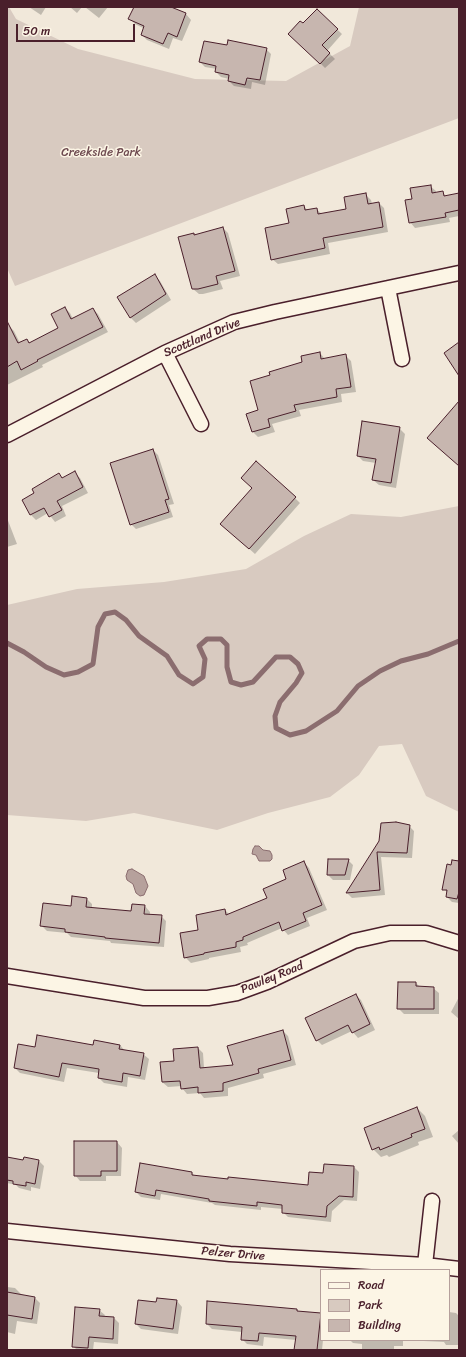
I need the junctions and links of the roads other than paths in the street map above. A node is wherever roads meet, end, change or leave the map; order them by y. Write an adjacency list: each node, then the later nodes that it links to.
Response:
1 (459, 273): 2 (street, Scottland Drive)
2 (388, 288): 3 (street, Scottland Drive); 4 (street)
3 (165, 353): 5 (street); 6 (street, Scottland Drive)
4 (402, 359)
5 (201, 424)
6 (7, 435)
7 (459, 943): 8 (street, Pawley Road)
8 (7, 976)
9 (432, 1201): 11 (street)
10 (7, 1231): 11 (street, Pelzer Drive)
11 (425, 1265): 12 (street, Pelzer Drive)
12 (459, 1269)

